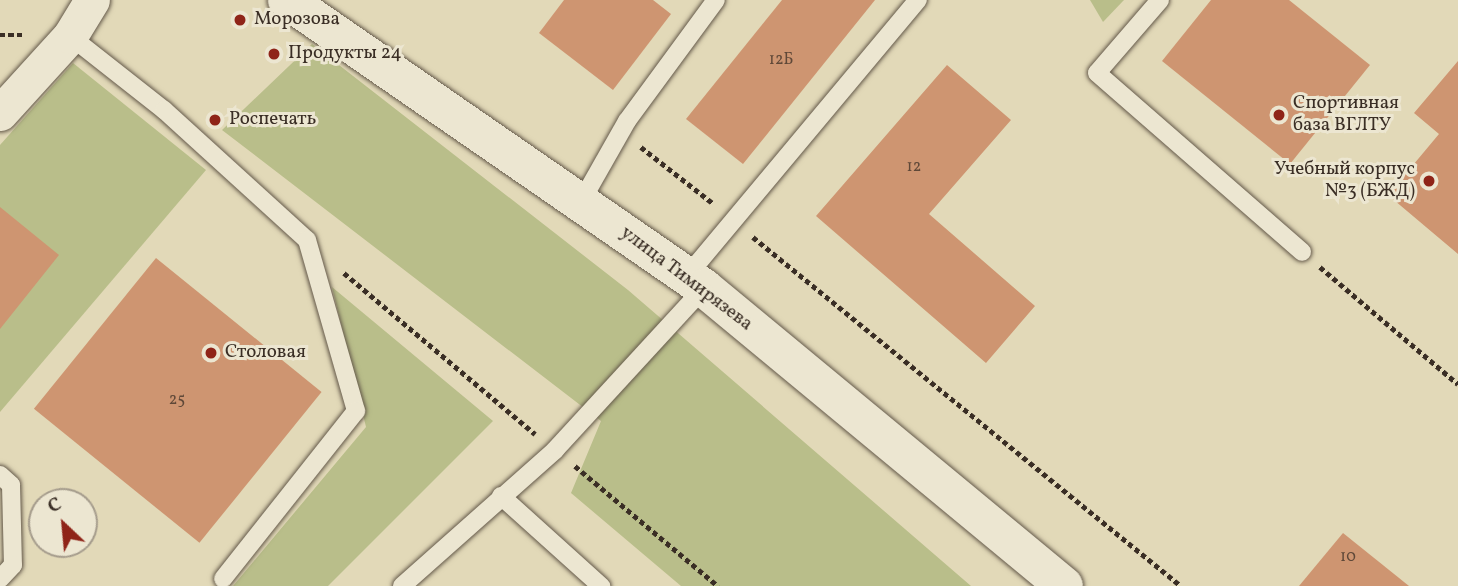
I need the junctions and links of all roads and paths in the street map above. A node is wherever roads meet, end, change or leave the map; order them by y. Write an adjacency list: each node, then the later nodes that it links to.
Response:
1 (92, 0): 6 (street)
2 (287, 0): 9 (main road, улица Тимирязева)
3 (716, 0): 8 (lane)
4 (918, 0): 10 (lane)
5 (1160, 0): 14 (lane)
6 (70, 36): 7 (street); 12 (lane)
7 (0, 113)
8 (621, 131): 9 (lane); 10 (path)
9 (580, 202): 15 (main road, улица Тимирязева)
10 (734, 220): 11 (path); 15 (lane)
11 (754, 236): 13 (path); 26 (path)
12 (307, 240): 17 (path); 21 (lane)
13 (746, 244)
14 (1302, 252): 16 (path)
15 (695, 282): 17 (lane); 25 (main road, улица Тимирязева)
16 (1458, 384)
17 (555, 450): 19 (lane); 24 (path)
18 (0, 475): 20 (lane)
19 (501, 496): 22 (lane); 23 (lane)
20 (0, 579)
21 (223, 579)
22 (402, 586)
23 (601, 586)
24 (718, 586)
25 (1064, 586)
26 (1181, 586)

